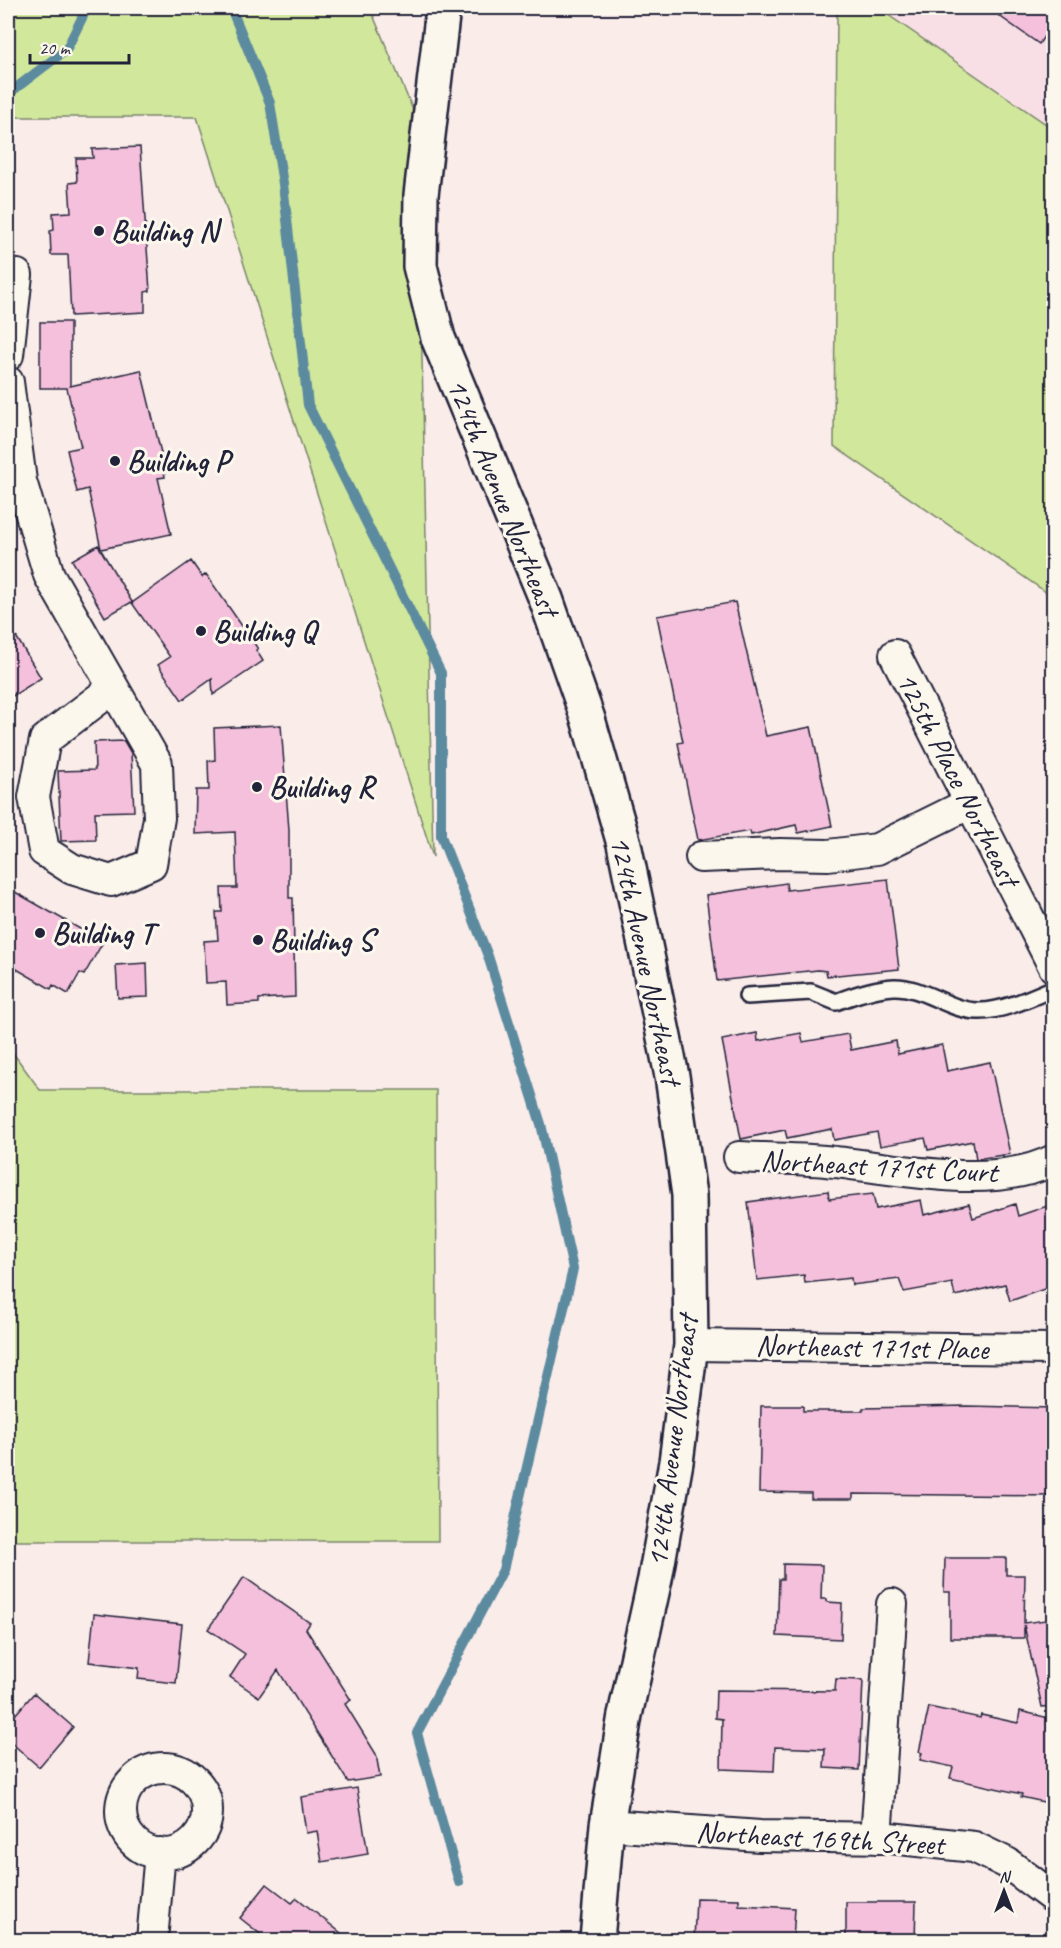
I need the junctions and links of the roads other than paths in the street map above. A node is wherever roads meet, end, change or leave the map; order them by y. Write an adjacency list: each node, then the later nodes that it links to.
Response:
1 (442, 8): 14 (street, 124th Avenue Northeast)
2 (17, 275): 3 (street)
3 (8, 355)
4 (8, 382): 6 (street)
5 (895, 655): 7 (street, 125th Place Northeast)
6 (113, 688): 6 (street)
7 (970, 803): 8 (street); 9 (street, 125th Place Northeast)
8 (701, 857)
9 (1053, 967)
10 (1053, 988): 11 (lane)
11 (747, 996)
12 (739, 1157): 13 (street, Northeast 171st Court)
13 (1053, 1160)
14 (691, 1345): 15 (street, Northeast 171st Place); 17 (street, 124th Avenue Northeast)
15 (1053, 1349)
16 (892, 1604): 18 (street)
17 (607, 1825): 18 (street, Northeast 169th Street); 22 (street, 124th Avenue Northeast)
18 (876, 1838): 20 (street, Northeast 169th Street)
19 (160, 1853): 21 (street)
20 (1053, 1898)
21 (152, 1941)
22 (597, 1941)

